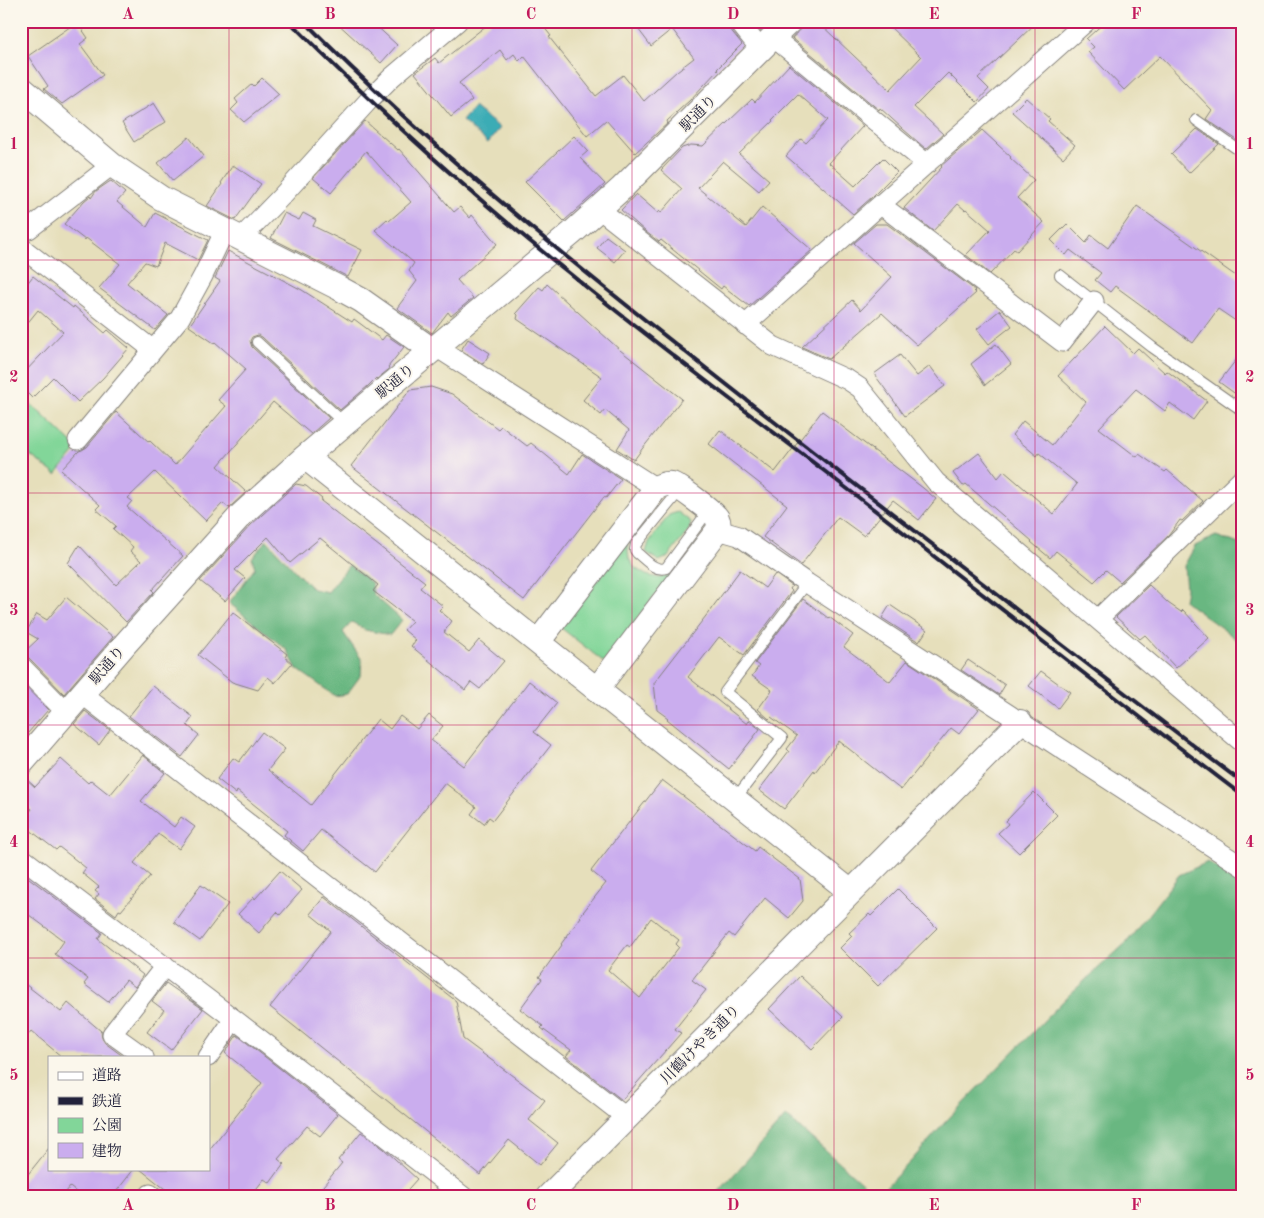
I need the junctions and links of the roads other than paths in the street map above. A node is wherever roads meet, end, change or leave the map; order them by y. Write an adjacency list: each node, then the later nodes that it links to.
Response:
1 (458, 21): 13 (street)
2 (738, 21): 4 (street)
3 (1087, 21): 8 (street)
4 (775, 36): 8 (street); 11 (street, 駅通り)
5 (21, 88): 9 (street)
6 (1196, 120): 7 (lane)
7 (1243, 153)
8 (927, 164): 10 (street)
9 (112, 165): 12 (street); 13 (street)
10 (881, 205): 16 (street); 17 (street)
11 (599, 209): 17 (street); 19 (street, 駅通り)
12 (21, 230)
13 (233, 234): 19 (street); 20 (street)
14 (21, 247): 20 (street)
15 (1060, 275): 16 (lane)
16 (1094, 301): 21 (lane)
17 (745, 325): 30 (street)
18 (257, 342): 22 (lane)
19 (434, 348): 22 (street, 駅通り); 26 (street)
20 (154, 350): 23 (street)
21 (1243, 411)
22 (345, 424): 24 (street, 駅通り)
23 (78, 440)
24 (305, 457): 31 (street); 34 (street, 駅通り)
25 (1243, 478): 30 (street)
26 (656, 488): 27 (street); 31 (street)
27 (681, 489): 28 (street); 28 (lane)
28 (714, 520): 29 (street); 33 (street)
29 (807, 583): 36 (street); 39 (lane)
30 (1098, 619): 37 (street)
31 (538, 642): 33 (street)
32 (21, 666): 35 (street)
33 (597, 689): 39 (street)
34 (82, 694): 35 (street, 駅通り); 47 (street)
35 (66, 712): 38 (street, 駅通り)
36 (1020, 722): 41 (street); 42 (street, 川鶴けやき通り)
37 (1243, 743)
38 (21, 764)
39 (735, 799): 42 (street)
40 (21, 857): 43 (street)
41 (1243, 867)
42 (851, 892): 47 (street, 川鶴けやき通り)
43 (165, 966): 44 (street); 45 (street)
44 (234, 1018): 46 (street); 50 (street)
45 (143, 1056)
46 (209, 1056)
47 (627, 1118): 51 (street, 川鶴けやき通り)
48 (148, 1197): 49 (street)
49 (154, 1197)
50 (464, 1197)
51 (548, 1197)

